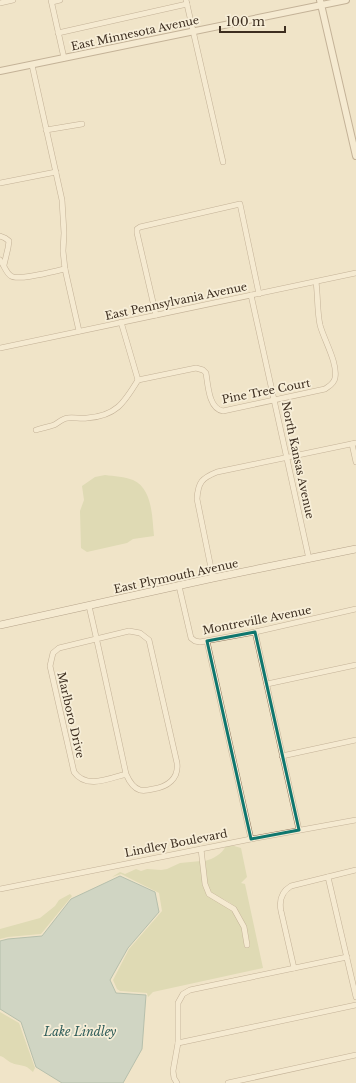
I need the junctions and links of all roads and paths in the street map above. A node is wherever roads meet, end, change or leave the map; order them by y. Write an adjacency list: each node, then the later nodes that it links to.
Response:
1 (13, 0): 5 (street)
2 (60, 0): 4 (street)
3 (346, 0): 7 (street, East Minnesota Avenue)
4 (51, 1): 9 (street)
5 (0, 2)
6 (186, 2): 8 (street); 9 (street)
7 (320, 3): 8 (street, East Minnesota Avenue); 15 (street)
8 (193, 31): 10 (street, East Minnesota Avenue); 17 (street)
9 (58, 33): 10 (street)
10 (64, 58): 11 (street, East Minnesota Avenue)
11 (32, 65): 12 (street, East Minnesota Avenue); 14 (street)
12 (0, 71)
13 (82, 124): 14 (street)
14 (46, 130): 18 (street)
15 (353, 136): 16 (street)
16 (356, 156)
17 (223, 162)
18 (56, 172): 19 (street); 22 (street)
19 (0, 183)
20 (0, 236): 21 (street)
21 (2, 263): 22 (street)
22 (65, 269): 29 (street)
23 (356, 274): 24 (street, East Pennsylvania Avenue)
24 (316, 282): 25 (street, East Pennsylvania Avenue); 32 (street, Pine Tree Court)
25 (259, 294): 26 (street, East Pennsylvania Avenue); 27 (street)
26 (251, 295): 27 (street, East Pennsylvania Avenue); 32 (street, North Kansas Avenue)
27 (156, 315): 28 (street, East Pennsylvania Avenue)
28 (121, 322): 29 (street, East Pennsylvania Avenue); 31 (street)
29 (79, 331): 30 (street, East Pennsylvania Avenue)
30 (0, 348)
31 (138, 380): 32 (street, Pine Tree Court); 33 (street)
32 (274, 400): 35 (street, North Kansas Avenue)
33 (36, 430)
34 (354, 443): 35 (street); 36 (street)
35 (287, 458): 38 (street, North Kansas Avenue); 39 (street)
36 (356, 462)
37 (356, 549): 38 (main road, East Plymouth Avenue)
38 (308, 559): 39 (main road, East Plymouth Avenue)
39 (213, 578): 40 (main road, East Plymouth Avenue)
40 (179, 586): 41 (main road, East Plymouth Avenue); 46 (street, Montreville Avenue)
41 (89, 606): 43 (main road, East Plymouth Avenue); 45 (street)
42 (356, 609): 44 (street, Montreville Avenue)
43 (0, 624)
44 (255, 632): 46 (street, Montreville Avenue); 48 (street)
45 (97, 638): 51 (street); 51 (street, Marlboro Drive); 51 (street, Marlboro Drive)
46 (207, 641): 54 (street)
47 (356, 665): 48 (street)
48 (267, 684): 50 (street)
49 (356, 740): 50 (street)
50 (282, 756): 53 (street)
51 (126, 774)
52 (356, 820): 53 (street, Lindley Boulevard)
53 (299, 830): 54 (street, Lindley Boulevard)
54 (251, 839): 55 (street, Lindley Boulevard)
55 (201, 849): 58 (street, Lindley Boulevard); 59 (street)
56 (356, 870): 57 (street)
57 (328, 877): 60 (street); 61 (street)
58 (0, 889)
59 (247, 945)
60 (347, 957): 61 (street); 62 (street)
61 (294, 968): 64 (street)
62 (356, 997)
63 (356, 1005): 64 (street)
64 (178, 1043): 66 (street)
65 (356, 1055): 67 (street)
66 (177, 1083)
67 (228, 1083)

